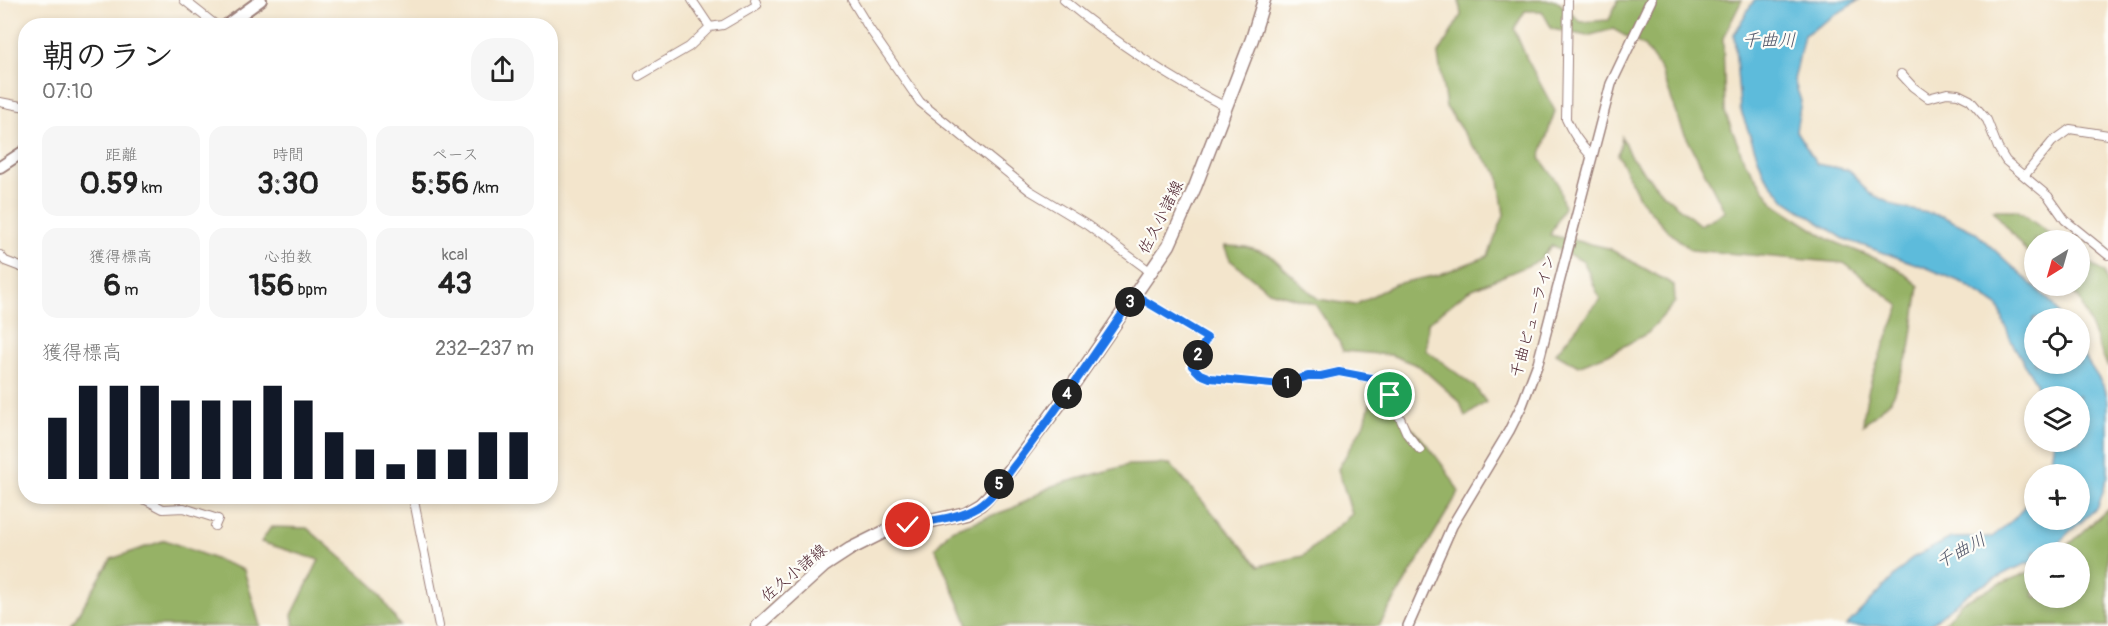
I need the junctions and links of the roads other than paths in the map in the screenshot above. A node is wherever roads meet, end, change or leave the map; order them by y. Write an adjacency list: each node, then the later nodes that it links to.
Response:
1 (184, 0): 10 (street)
2 (261, 0): 11 (main road)
3 (692, 0): 12 (street)
4 (755, 0): 12 (street)
5 (852, 0): 26 (street)
6 (1064, 0): 17 (street)
7 (1264, 0): 17 (main road, 佐久小諸線)
8 (1568, 0): 20 (street)
9 (1652, 0): 20 (street, 千曲ビューライン)
10 (207, 18)
11 (236, 18)
12 (710, 27): 14 (street)
13 (1901, 74): 22 (street)
14 (639, 76)
15 (0, 102): 16 (street)
16 (18, 105)
17 (1226, 107): 26 (main road, 佐久小諸線)
18 (2108, 135): 22 (street)
19 (18, 155): 21 (main road)
20 (1591, 156): 34 (street, 千曲ビューライン)
21 (0, 167)
22 (2025, 175): 24 (street)
23 (0, 255): 25 (street)
24 (2108, 255)
25 (18, 266)
26 (1151, 272): 27 (main road, 佐久小諸線)
27 (1135, 295): 28 (street); 33 (main road, 佐久小諸線)
28 (1420, 450)
29 (154, 504): 31 (street)
30 (415, 504): 32 (street)
31 (215, 526)
32 (439, 626)
33 (758, 626)
34 (1408, 626)

